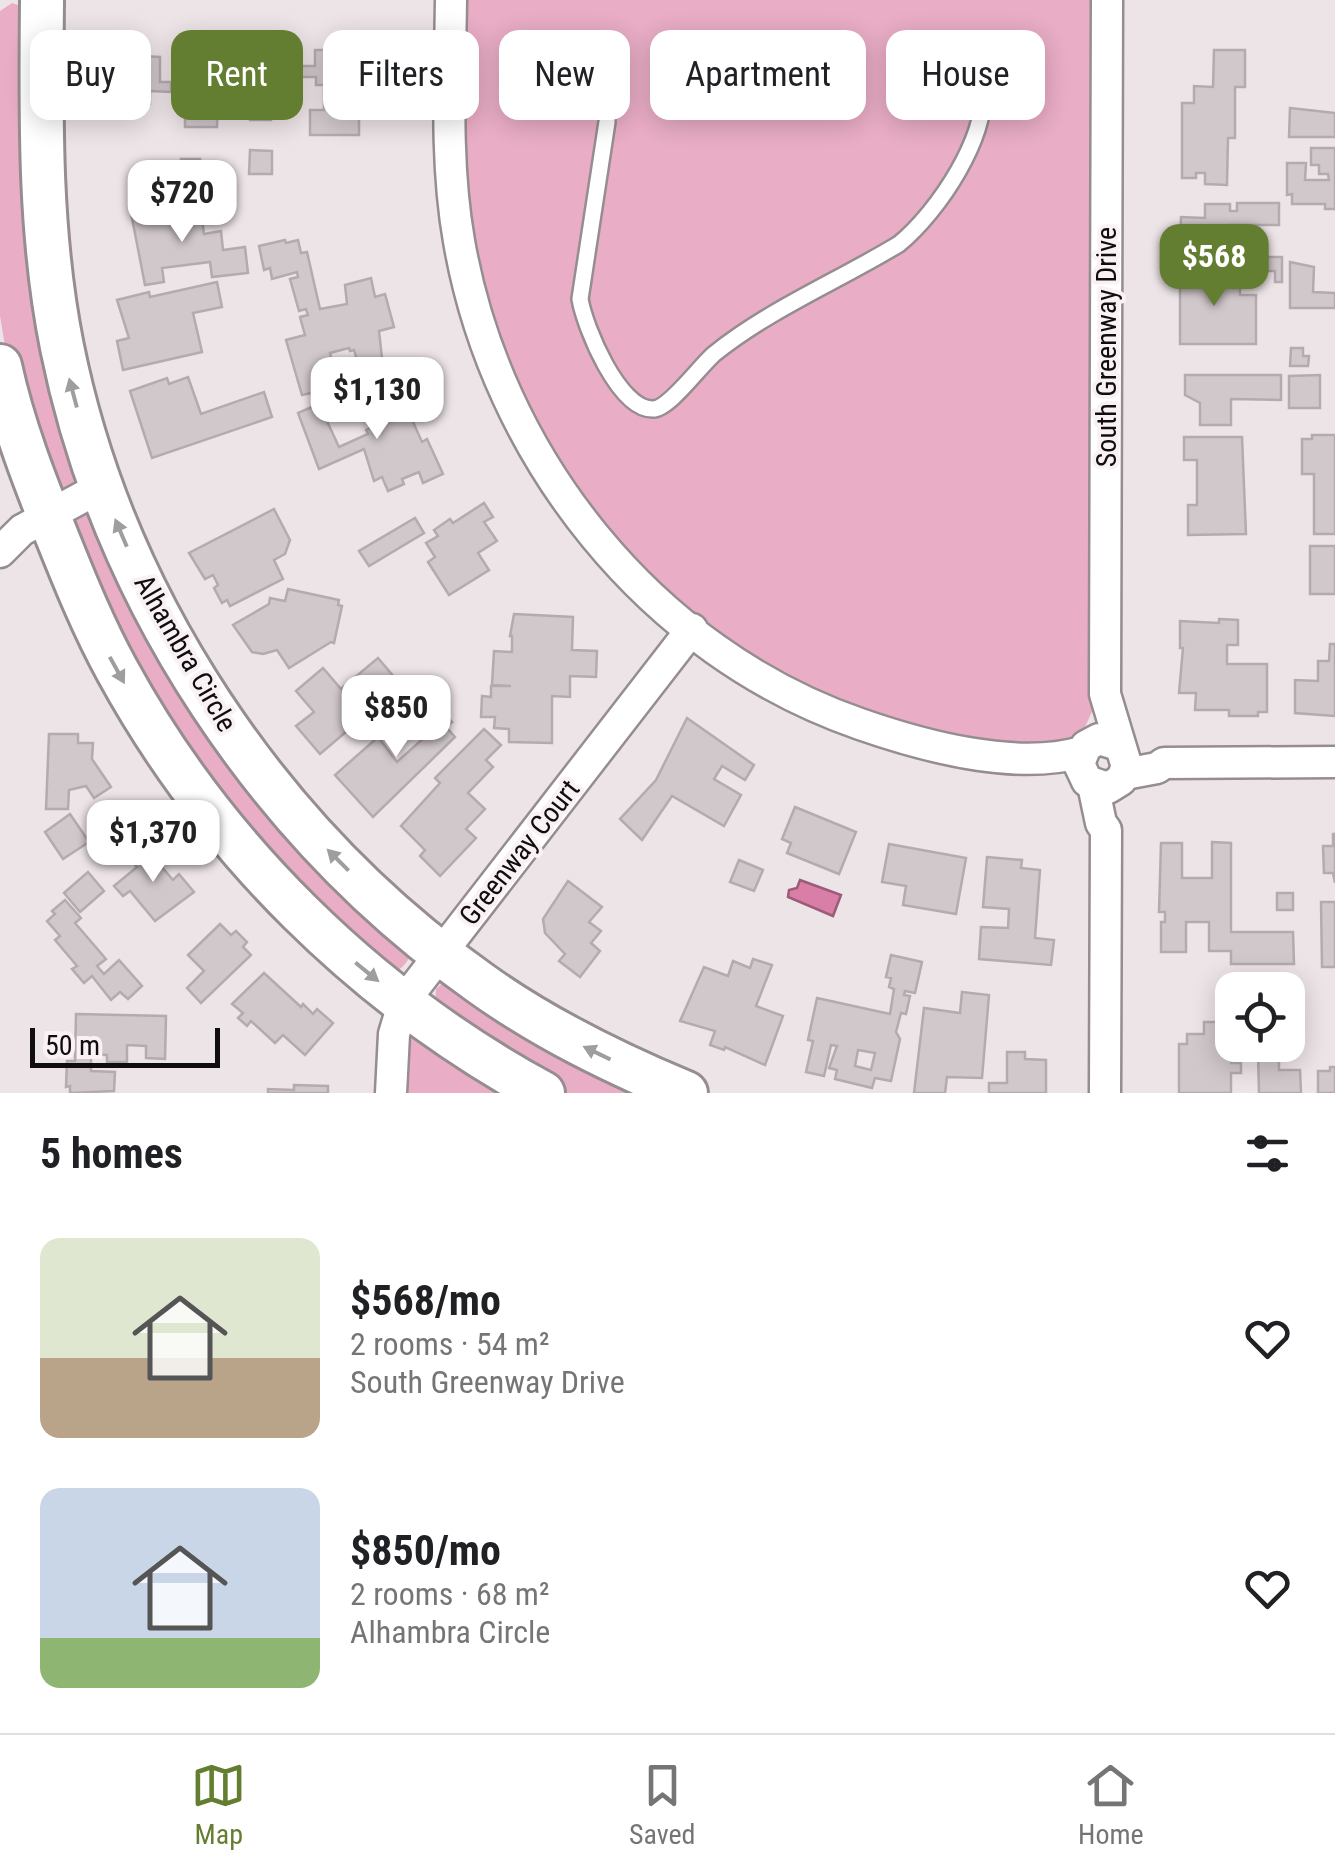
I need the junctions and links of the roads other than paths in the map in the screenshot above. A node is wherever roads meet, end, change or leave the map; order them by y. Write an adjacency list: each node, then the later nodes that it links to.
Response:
1 (42, 0): 7 (street, Alhambra Circle, one-way to 1)
2 (451, 0): 10 (street)
3 (1106, 0): 12 (street, South Greenway Drive)
4 (978, 120): 5 (lane)
5 (607, 122)
6 (0, 366): 8 (street)
7 (103, 486): 8 (street); 13 (street, Alhambra Circle, one-way to 7)
8 (49, 517): 9 (street); 14 (street, one-way to 14)
9 (0, 552)
10 (692, 629): 12 (street); 13 (street, Greenway Court)
11 (1335, 762): 12 (street)
12 (1104, 764): 18 (street)
13 (440, 953): 14 (street, Greenway Court); 17 (street, Alhambra Circle, one-way to 13)
14 (404, 1001): 15 (street, Greenway Court); 16 (street)
15 (391, 1093)
16 (543, 1093)
17 (686, 1093)
18 (1105, 1093)

